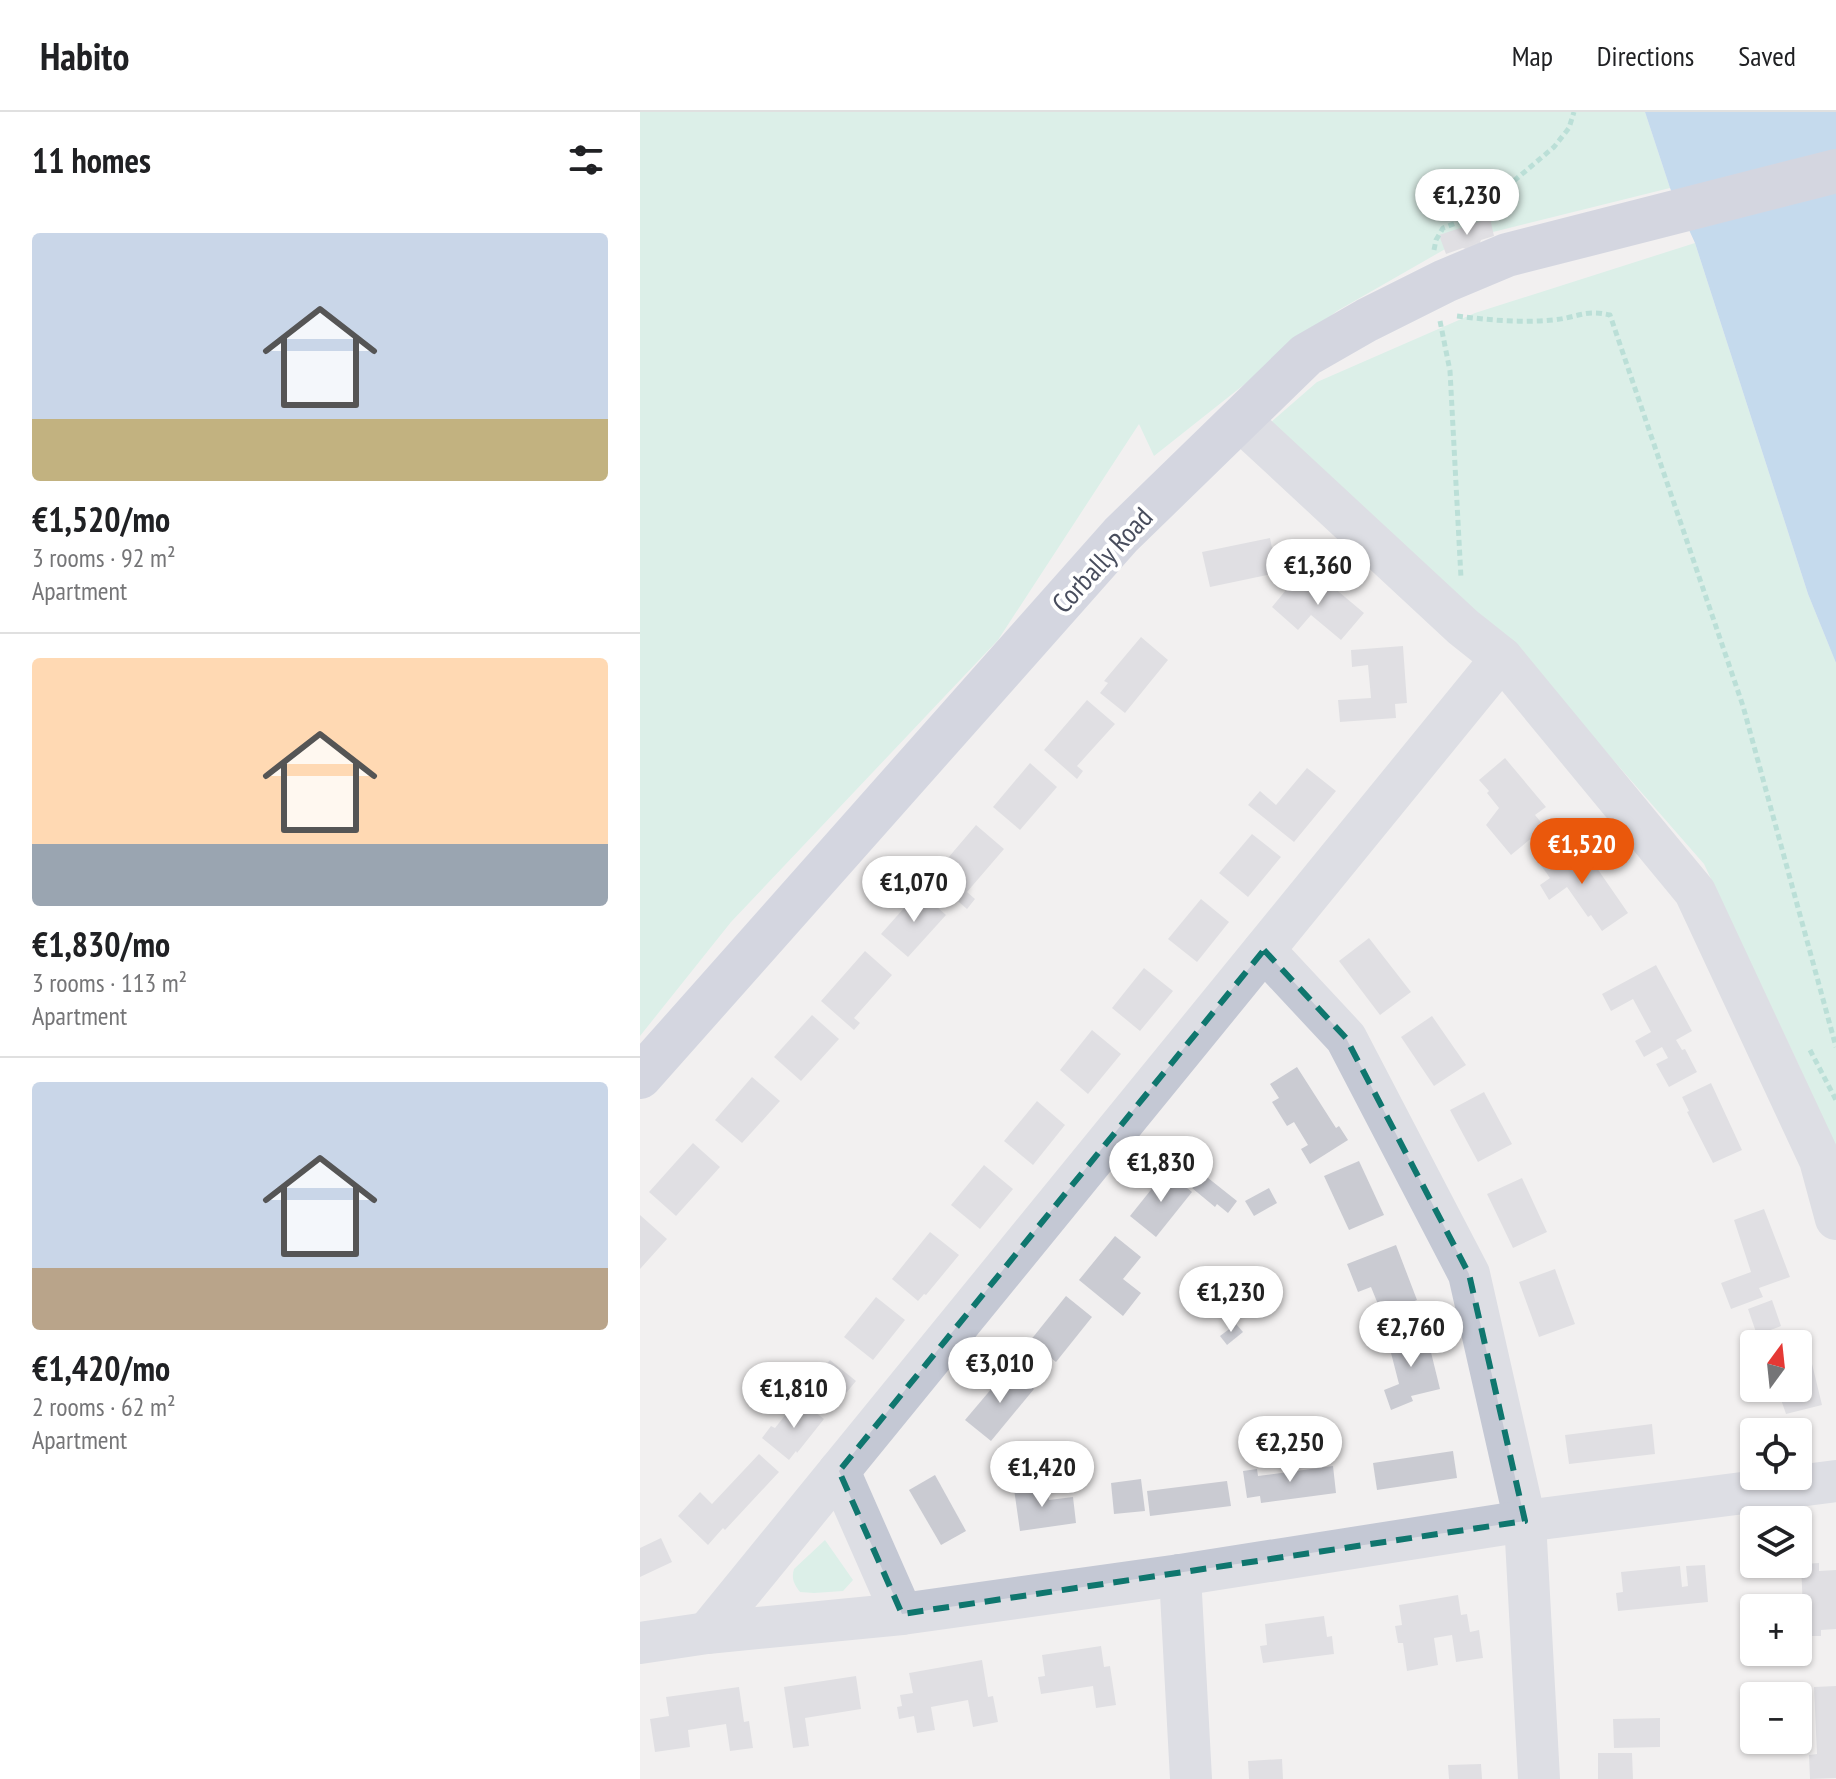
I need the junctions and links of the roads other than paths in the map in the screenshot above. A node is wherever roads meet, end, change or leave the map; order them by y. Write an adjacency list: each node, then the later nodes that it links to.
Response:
1 (1836, 171): 2 (main road, Corbally Road)
2 (1240, 420): 3 (street); 5 (main road, Corbally Road)
3 (1502, 658): 4 (street); 6 (street)
4 (1264, 950): 7 (street); 9 (street)
5 (640, 1077)
6 (1836, 1219)
7 (839, 1471): 11 (street); 12 (street)
8 (1836, 1481): 9 (street)
9 (1525, 1521): 10 (street); 15 (street)
10 (1180, 1575): 11 (street); 14 (street)
11 (902, 1614): 12 (street)
12 (707, 1633): 13 (street)
13 (640, 1643)
14 (1191, 1779)
15 (1539, 1779)

